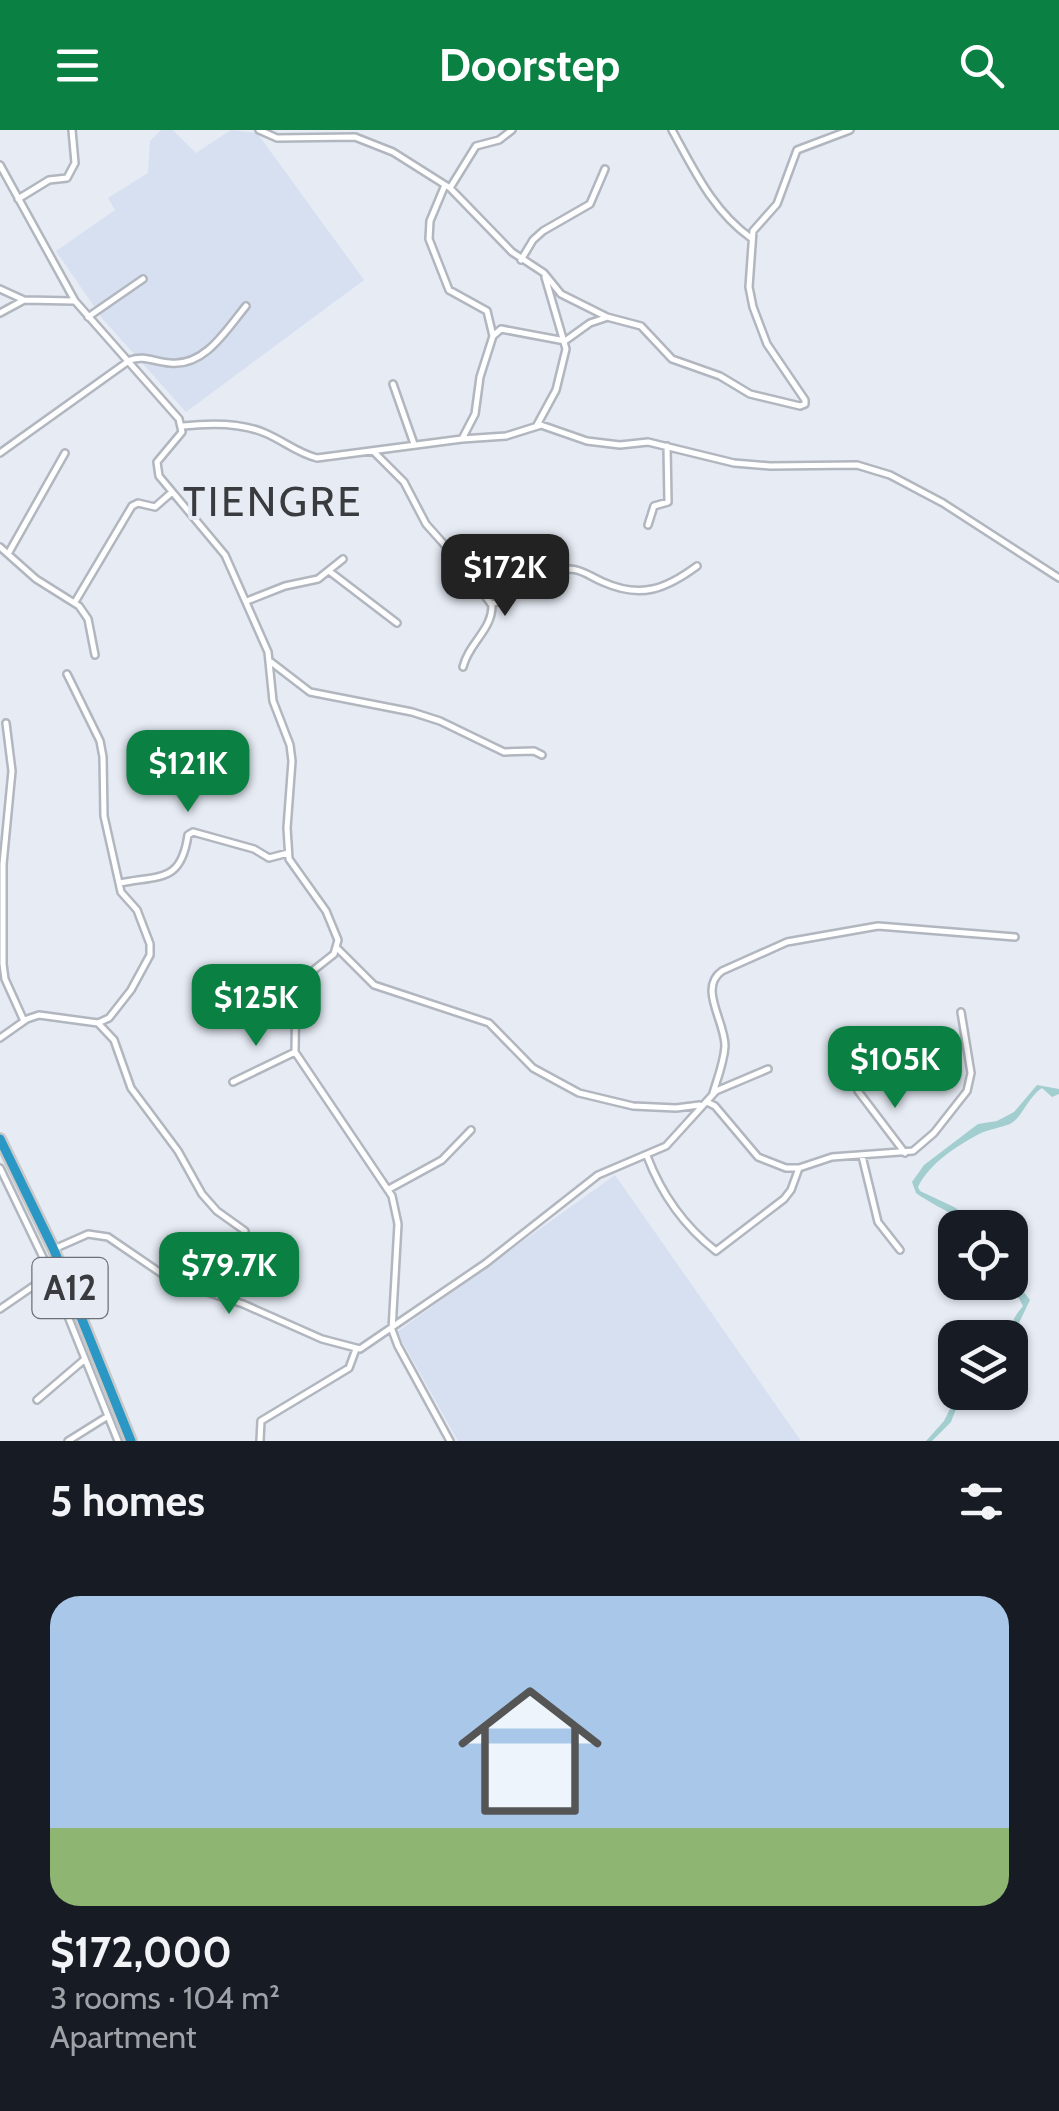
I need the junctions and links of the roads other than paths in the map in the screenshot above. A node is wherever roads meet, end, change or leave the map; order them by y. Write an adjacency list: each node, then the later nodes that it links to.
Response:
1 (72, 130): 9 (street)
2 (259, 130): 8 (street)
3 (512, 130): 8 (street)
4 (672, 130): 10 (street)
5 (850, 130): 10 (street)
6 (0, 164): 9 (street)
7 (604, 169): 11 (street)
8 (448, 186): 11 (street); 21 (street)
9 (18, 199): 16 (street)
10 (750, 238): 20 (street)
11 (522, 260): 12 (street)
12 (544, 273): 20 (street); 22 (street)
13 (144, 279): 19 (street)
14 (0, 289): 15 (street)
15 (24, 300): 16 (street); 18 (street)
16 (75, 301): 19 (street)
17 (246, 306): 23 (street)
18 (0, 313)
19 (88, 317): 23 (street)
20 (608, 317): 22 (street)
21 (492, 336): 22 (street); 27 (street)
22 (565, 341): 26 (street)
23 (130, 360): 25 (street); 31 (street)
24 (393, 384): 28 (street)
25 (183, 426): 30 (street); 33 (street)
26 (537, 426): 27 (street); 29 (street)
27 (462, 438): 28 (street)
28 (414, 444): 30 (street)
29 (667, 446): 34 (street); 40 (street)
30 (373, 451): 43 (street)
31 (0, 453)
32 (64, 453): 36 (street)
33 (171, 493): 41 (street); 42 (street)
34 (648, 524)
35 (0, 546): 36 (street)
36 (8, 554): 41 (street)
37 (343, 559): 39 (street)
38 (697, 566): 43 (street)
39 (329, 571): 42 (street); 44 (street)
40 (1059, 578)
41 (74, 602): 45 (street)
42 (247, 602): 46 (street)
43 (492, 604): 47 (street)
44 (397, 623)
45 (95, 655)
46 (271, 662): 50 (street); 51 (street)
47 (463, 667)
48 (67, 674): 52 (street)
49 (6, 723): 56 (street)
50 (542, 755)
51 (288, 853): 52 (street); 54 (street)
52 (120, 882): 57 (street)
53 (1015, 936): 63 (street)
54 (338, 948): 59 (street); 64 (street)
55 (961, 1012): 67 (street)
56 (24, 1021): 57 (street); 58 (street)
57 (98, 1023): 73 (street)
58 (0, 1038)
59 (295, 1052): 61 (street); 72 (street)
60 (768, 1069): 63 (street)
61 (233, 1082)
62 (858, 1092): 67 (street)
63 (712, 1094): 64 (street)
64 (705, 1103): 68 (street); 71 (street)
65 (471, 1130): 72 (street)
66 (0, 1140): 74 (highway, A12)
67 (905, 1152): 69 (street)
68 (647, 1156): 71 (street); 78 (street)
69 (862, 1156): 71 (street); 75 (street)
70 (0, 1168): 76 (street)
71 (800, 1168)
72 (388, 1189): 78 (street)
73 (246, 1231)
74 (54, 1250): 79 (street); 85 (highway, A12)
75 (900, 1250)
76 (51, 1274): 77 (street); 80 (street)
77 (0, 1310)
78 (392, 1330): 79 (street); 87 (street)
79 (356, 1349): 86 (street)
80 (86, 1359): 81 (street); 82 (street)
81 (37, 1400)
82 (108, 1416): 83 (street); 84 (street)
83 (68, 1441)
84 (118, 1441)
85 (131, 1441)
86 (260, 1441)
87 (450, 1441)

